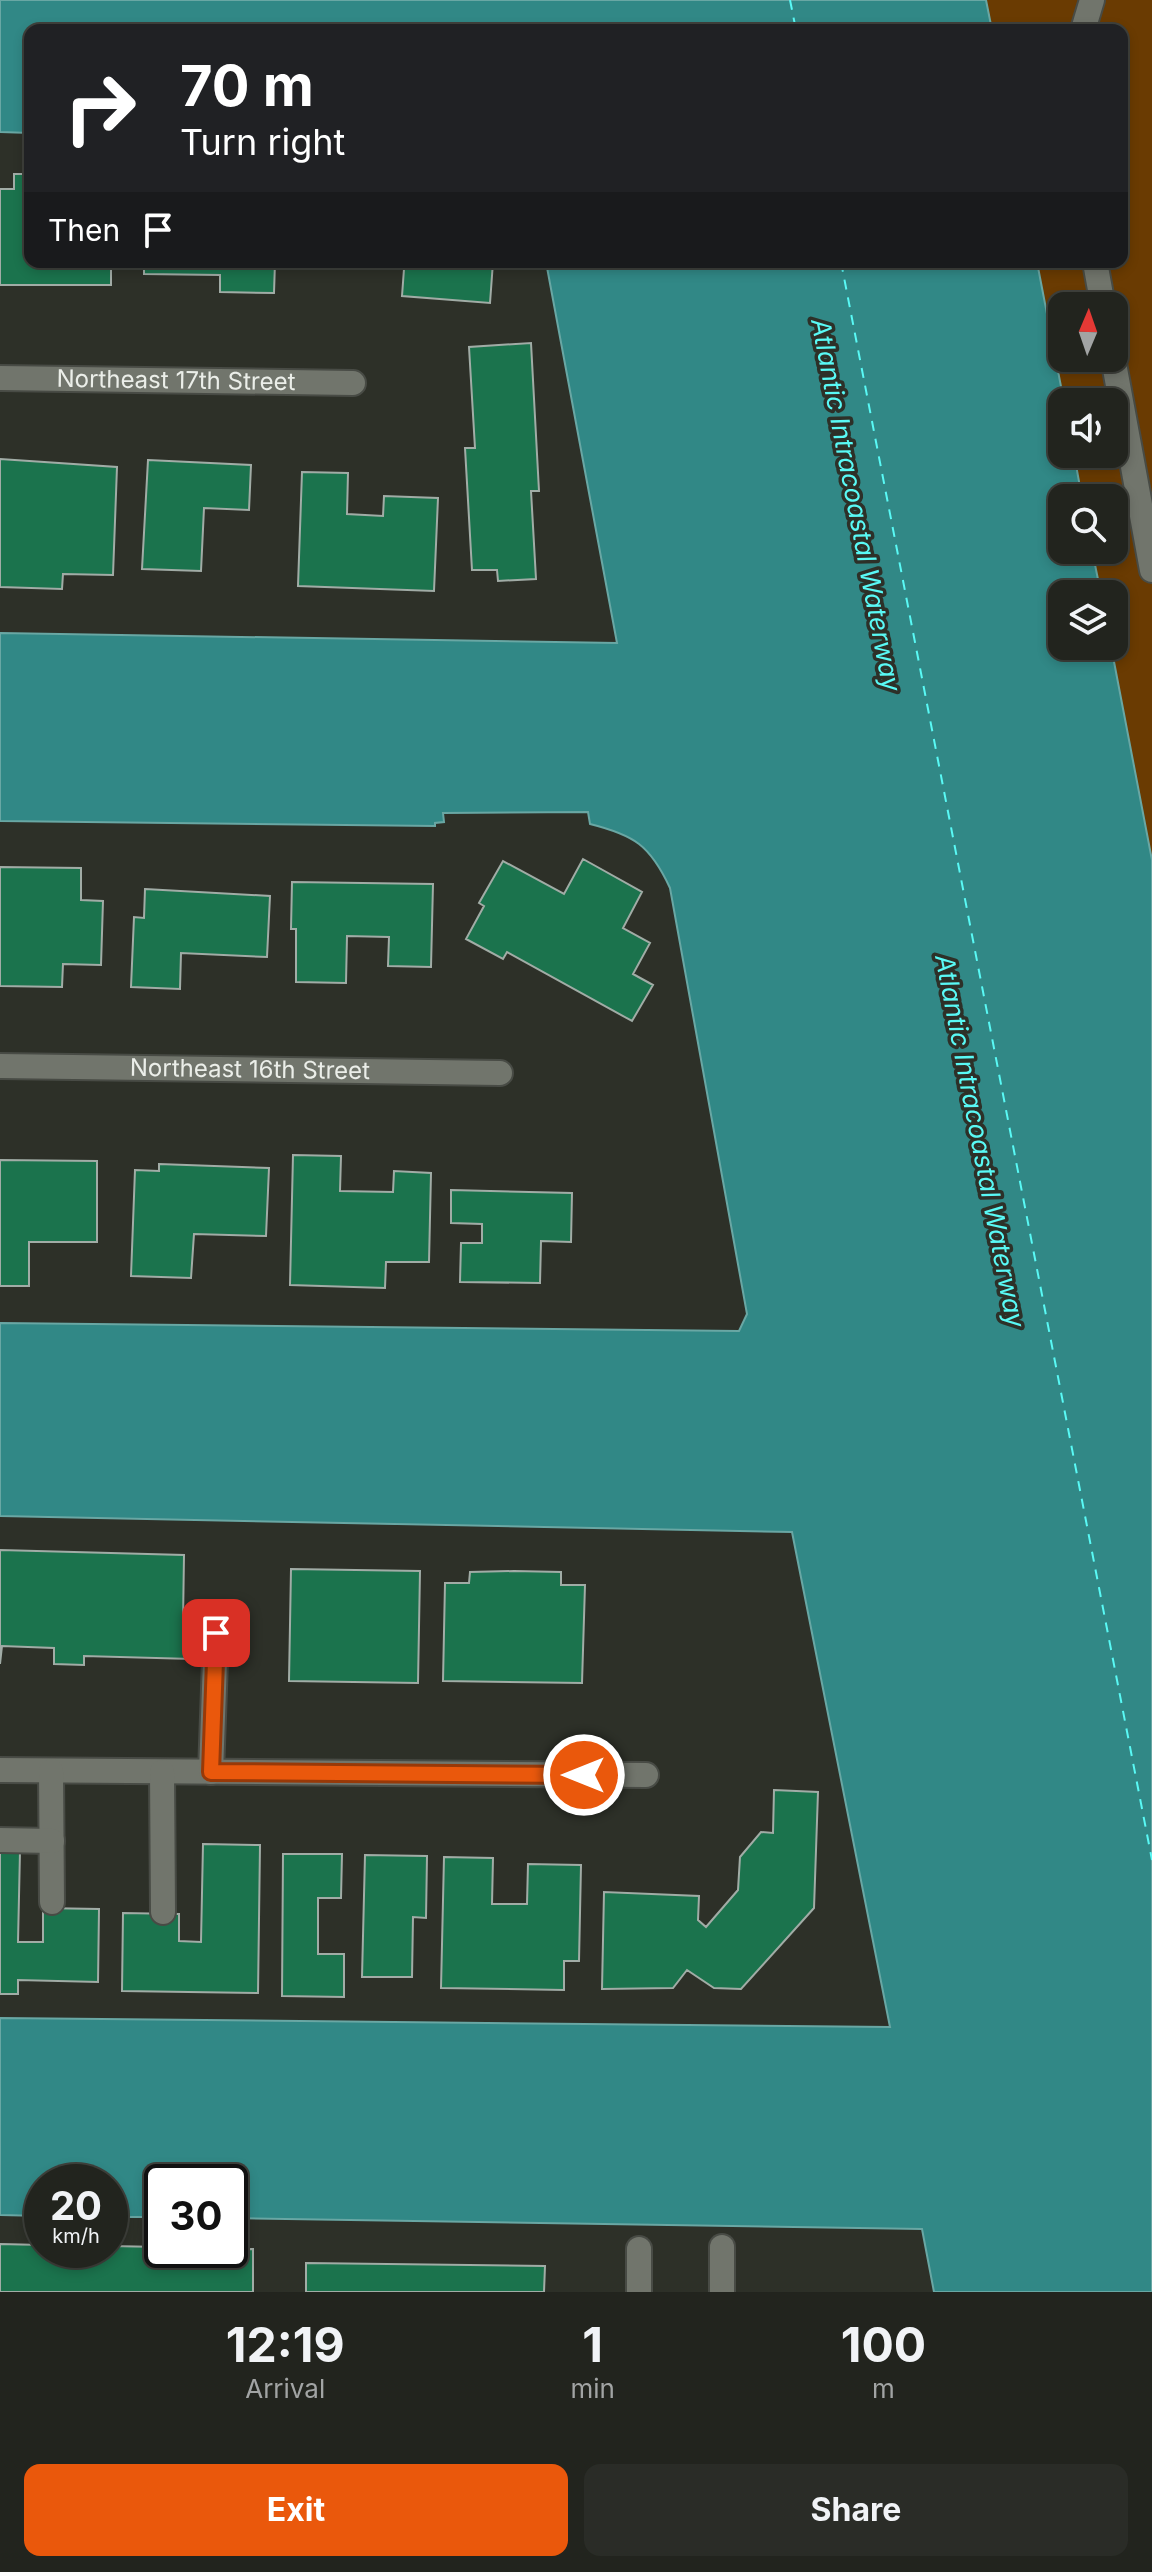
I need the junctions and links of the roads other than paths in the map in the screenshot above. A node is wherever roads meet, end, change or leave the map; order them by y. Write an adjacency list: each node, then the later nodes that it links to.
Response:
1 (1092, 0): 2 (street)
2 (1085, 24)
3 (1096, 268): 4 (street)
4 (1100, 292)
5 (1116, 372): 8 (street)
6 (0, 378): 7 (street, Northeast 17th Street)
7 (353, 383)
8 (1152, 570)
9 (0, 1066): 10 (street, Northeast 16th Street)
10 (500, 1073)
11 (216, 1633): 15 (street)
12 (0, 1770): 13 (street)
13 (51, 1771): 14 (street); 18 (street)
14 (162, 1772): 15 (street); 20 (street)
15 (211, 1772): 16 (street)
16 (646, 1775)
17 (0, 1840): 18 (street)
18 (52, 1841): 19 (street)
19 (52, 1902)
20 (163, 1912)
21 (722, 2247): 24 (street)
22 (639, 2249): 23 (street)
23 (639, 2292)
24 (722, 2292)

